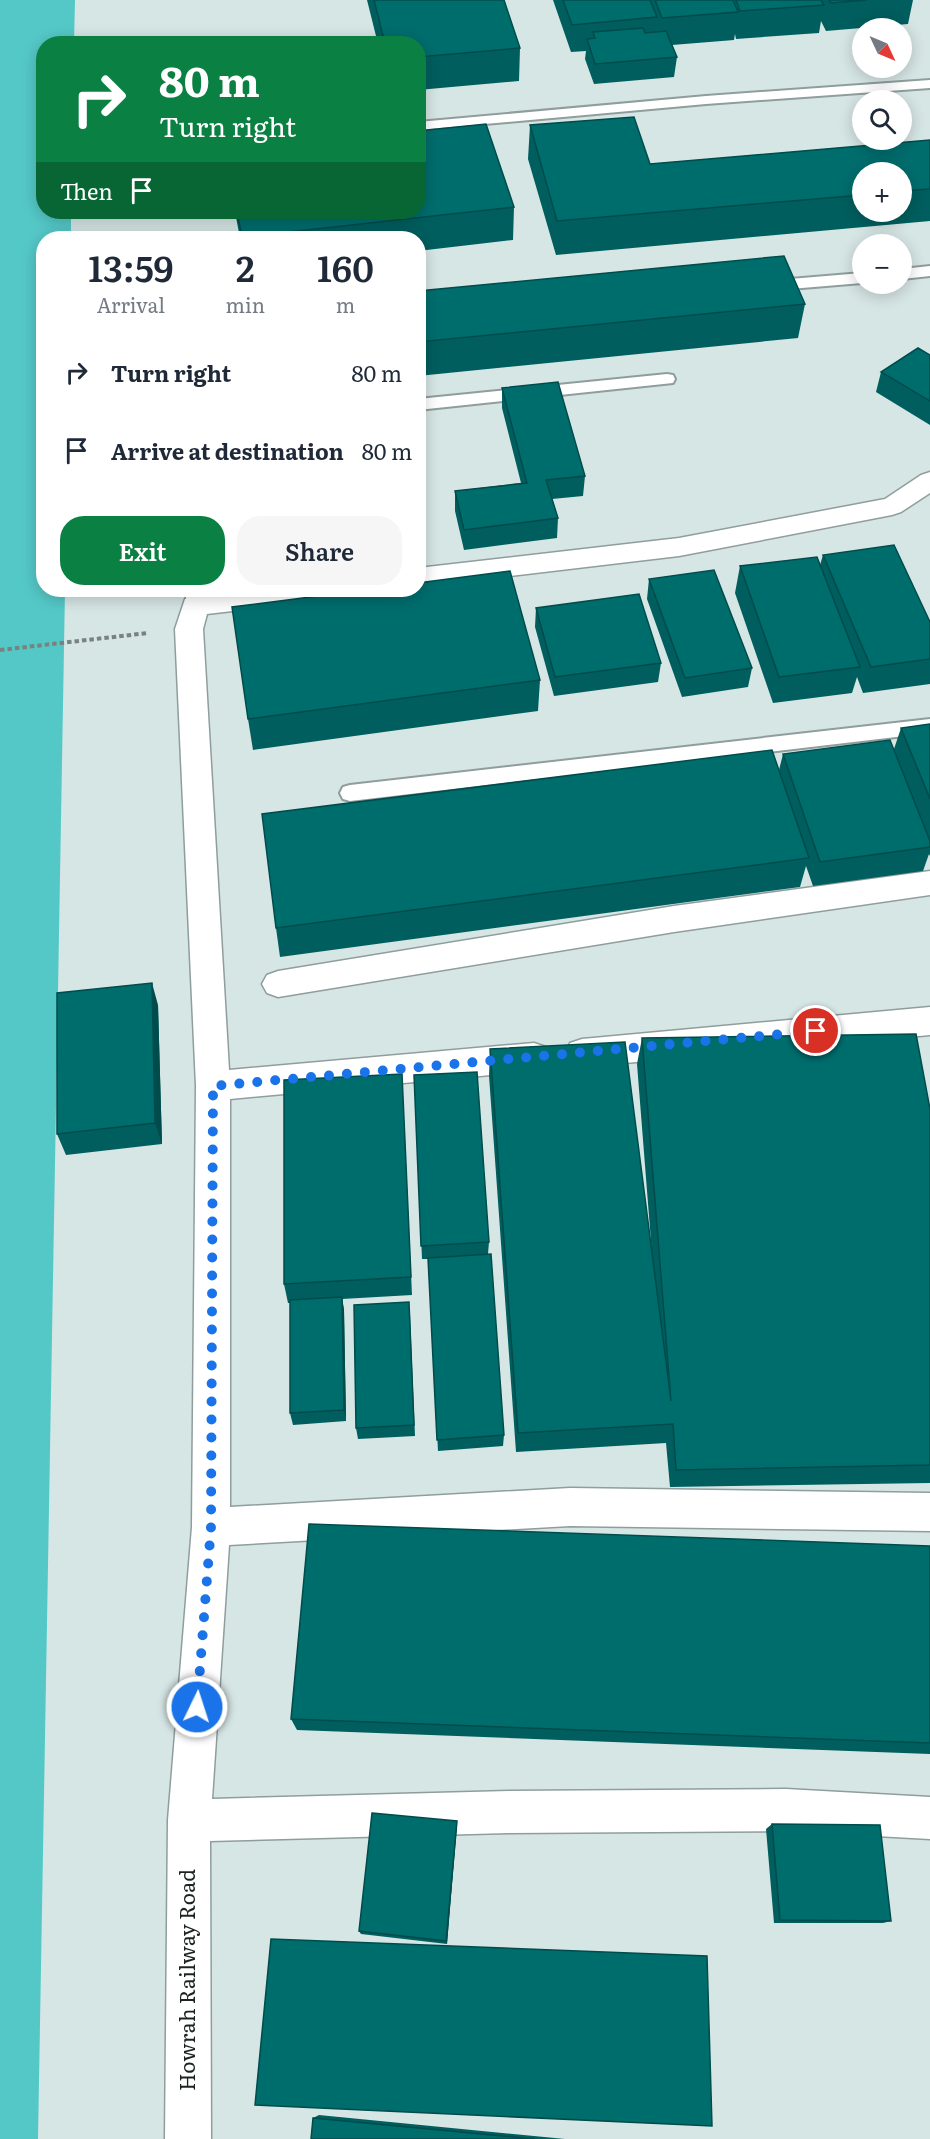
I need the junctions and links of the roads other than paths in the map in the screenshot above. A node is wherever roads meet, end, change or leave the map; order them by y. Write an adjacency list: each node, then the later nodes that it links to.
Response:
1 (930, 84): 2 (lane)
2 (426, 125)
3 (930, 271): 4 (lane)
4 (912, 273)
5 (852, 279): 6 (lane)
6 (746, 288)
7 (667, 380): 8 (lane)
8 (426, 404)
9 (930, 481): 10 (street)
10 (426, 577)
11 (276, 597): 12 (street)
12 (193, 608): 18 (street, Howrah Railway Road)
13 (930, 726): 14 (lane)
14 (351, 793)
15 (930, 884): 16 (street)
16 (278, 984)
17 (930, 1021): 18 (street)
18 (213, 1086): 20 (street, Howrah Railway Road)
19 (930, 1512): 20 (street)
20 (211, 1527): 22 (street, Howrah Railway Road)
21 (930, 1818): 22 (street)
22 (189, 1820): 23 (street, Howrah Railway Road)
23 (188, 2139)

